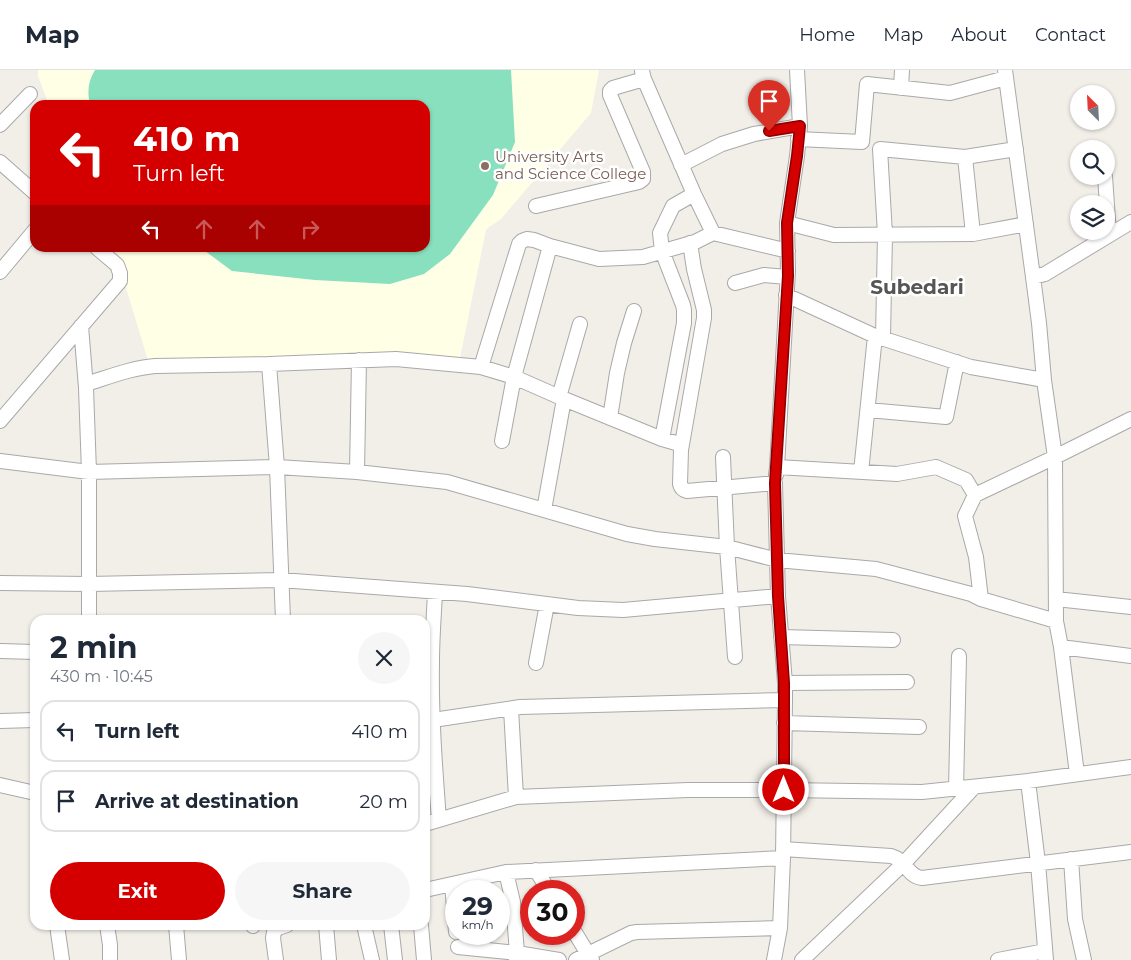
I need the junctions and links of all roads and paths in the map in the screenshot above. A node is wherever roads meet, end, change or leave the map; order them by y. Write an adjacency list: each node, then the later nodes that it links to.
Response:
1 (797, 70): 8 (street)
2 (902, 70): 5 (street)
3 (1006, 74): 5 (street); 9 (street)
4 (643, 75): 12 (street); 15 (street)
5 (901, 88): 8 (street)
6 (30, 94): 7 (street)
7 (0, 125)
8 (799, 133): 12 (street); 17 (street)
9 (1016, 149): 10 (street); 18 (street)
10 (965, 157): 21 (street); 22 (street)
11 (0, 162): 13 (street)
12 (681, 165): 14 (street)
13 (30, 189)
14 (694, 194): 20 (street); 29 (street)
15 (536, 206)
16 (1131, 222): 19 (street)
17 (787, 223): 21 (street); 27 (street)
18 (1026, 224): 22 (street); 32 (street)
19 (1115, 231)
20 (713, 233): 25 (street); 27 (street)
21 (885, 234): 22 (street); 38 (street)
22 (974, 234)
23 (30, 236): 30 (street)
24 (1101, 240): 32 (street)
25 (690, 243): 29 (street); 53 (street)
26 (550, 246): 29 (street); 42 (street); 43 (street)
27 (788, 251): 31 (street)
28 (102, 252): 37 (street)
29 (662, 252): 51 (street)
30 (0, 272)
31 (788, 276): 33 (street); 34 (street)
32 (1033, 277): 44 (street)
33 (735, 283)
34 (786, 295): 38 (street); 58 (street)
35 (634, 311): 48 (street)
36 (580, 324): 46 (street)
37 (81, 326): 45 (street); 50 (street)
38 (879, 337): 40 (street); 47 (street)
39 (359, 360): 41 (street); 42 (street); 60 (street)
40 (957, 362): 44 (street); 47 (street)
41 (269, 364): 45 (street); 57 (street)
42 (481, 367): 43 (street)
43 (514, 377): 46 (street); 52 (street)
44 (1044, 380): 55 (street)
45 (86, 384): 59 (street)
46 (562, 398): 48 (street); 65 (street)
47 (868, 410): 61 (street)
48 (610, 418): 51 (street)
49 (1131, 419): 55 (street)
50 (0, 421)
51 (662, 439): 53 (street)
52 (502, 442)
53 (681, 450): 63 (street)
54 (723, 457): 63 (street)
55 (1055, 457): 64 (street); 74 (street)
56 (0, 461): 59 (street)
57 (277, 467): 59 (street); 60 (street); 68 (street)
58 (776, 467): 61 (street); 62 (street)
59 (89, 472): 70 (street)
60 (357, 472): 65 (street)
61 (861, 472): 64 (street)
62 (775, 483): 63 (street); 67 (street)
63 (725, 488): 66 (street)
64 (976, 495): 73 (street)
65 (544, 510): 66 (street)
66 (727, 547): 67 (street); 75 (street)
67 (776, 560): 72 (street); 73 (street)
68 (281, 580): 70 (street); 71 (street); 79 (street)
69 (0, 584): 70 (street)
70 (89, 584): 78 (street)
71 (435, 592): 76 (street); 94 (street)
72 (778, 596): 75 (street); 81 (street)
73 (981, 599): 80 (street)
74 (1056, 599): 77 (street); 80 (street)
75 (731, 600): 76 (street); 88 (street)
76 (547, 604): 89 (street)
77 (1131, 607)
78 (89, 615)
79 (283, 615)
80 (1056, 621): 83 (street)
81 (781, 637): 82 (street); 91 (street)
82 (893, 640)
83 (1061, 647): 87 (street); 101 (street)
84 (0, 651): 85 (street)
85 (30, 652)
86 (959, 656): 105 (street)
87 (1131, 656)
88 (735, 657)
89 (536, 663)
90 (907, 682): 91 (street)
91 (784, 683): 92 (street)
92 (785, 700): 93 (street); 97 (street)
93 (511, 708): 94 (street); 108 (street)
94 (430, 713): 99 (street)
95 (30, 720): 96 (street)
96 (0, 721)
97 (784, 724): 98 (street); 106 (street)
98 (919, 727)
99 (430, 762): 109 (street)
100 (1131, 767): 101 (street)
101 (1077, 774): 102 (street)
102 (1028, 781): 104 (street); 115 (street)
103 (0, 785): 107 (street)
104 (974, 786): 105 (street); 114 (street)
105 (956, 788): 106 (street)
106 (784, 790): 108 (street); 112 (street)
107 (30, 791)
108 (516, 797): 109 (street)
109 (440, 820): 110 (street)
110 (430, 823)
111 (1131, 852): 113 (street)
112 (783, 853): 114 (street); 116 (street); 122 (street)
113 (1071, 859): 115 (street); 148 (street)
114 (904, 863): 115 (street); 146 (street)
115 (1038, 863): 133 (street)
116 (536, 870): 117 (street); 119 (street)
117 (506, 872): 118 (street); 134 (street)
118 (470, 880)
119 (542, 880)
120 (445, 886): 121 (street)
121 (430, 889)
122 (780, 928): 135 (street); 145 (street)
123 (58, 930): 136 (street)
124 (108, 930): 137 (street)
125 (176, 930): 138 (street)
126 (276, 930): 139 (street)
127 (326, 930): 140 (street)
128 (365, 930): 141 (street)
129 (392, 930): 142 (street)
130 (421, 930): 143 (street)
131 (466, 945): 134 (street)
132 (580, 945): 135 (street)
133 (1045, 956): 147 (street)
134 (517, 957): 144 (street)
135 (585, 958)
136 (62, 960)
137 (110, 960)
138 (179, 960)
139 (276, 960)
140 (329, 960)
141 (372, 960)
142 (395, 960)
143 (424, 960)
144 (559, 960)
145 (774, 960)
146 (802, 960)
147 (998, 960)
148 (1084, 960)

